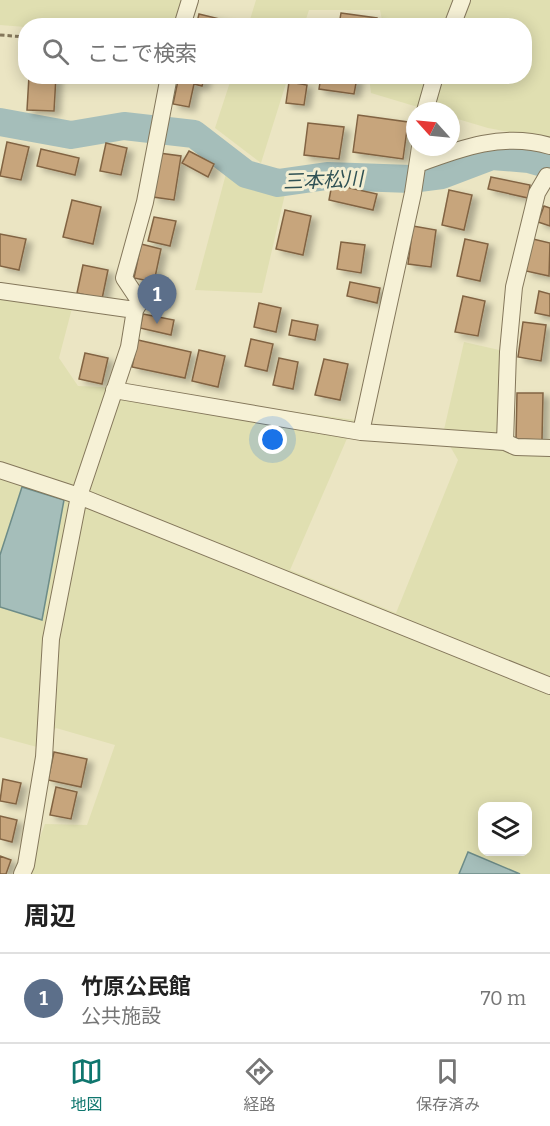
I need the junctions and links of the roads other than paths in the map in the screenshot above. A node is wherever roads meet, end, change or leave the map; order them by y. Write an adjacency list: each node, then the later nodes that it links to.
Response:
1 (190, 0): 3 (street)
2 (462, 0): 4 (street)
3 (184, 18)
4 (455, 18)
5 (167, 84): 13 (street)
6 (433, 84): 7 (street)
7 (428, 102)
8 (550, 146): 9 (street)
9 (460, 149)
10 (419, 156): 15 (street)
11 (550, 177): 16 (street)
12 (0, 291): 13 (street)
13 (135, 310): 14 (street)
14 (114, 390): 15 (street); 19 (street)
15 (362, 432): 16 (street)
16 (505, 442): 17 (street)
17 (550, 448)
18 (0, 470): 19 (street)
19 (79, 496): 20 (street); 21 (street)
20 (550, 686)
21 (22, 874)

